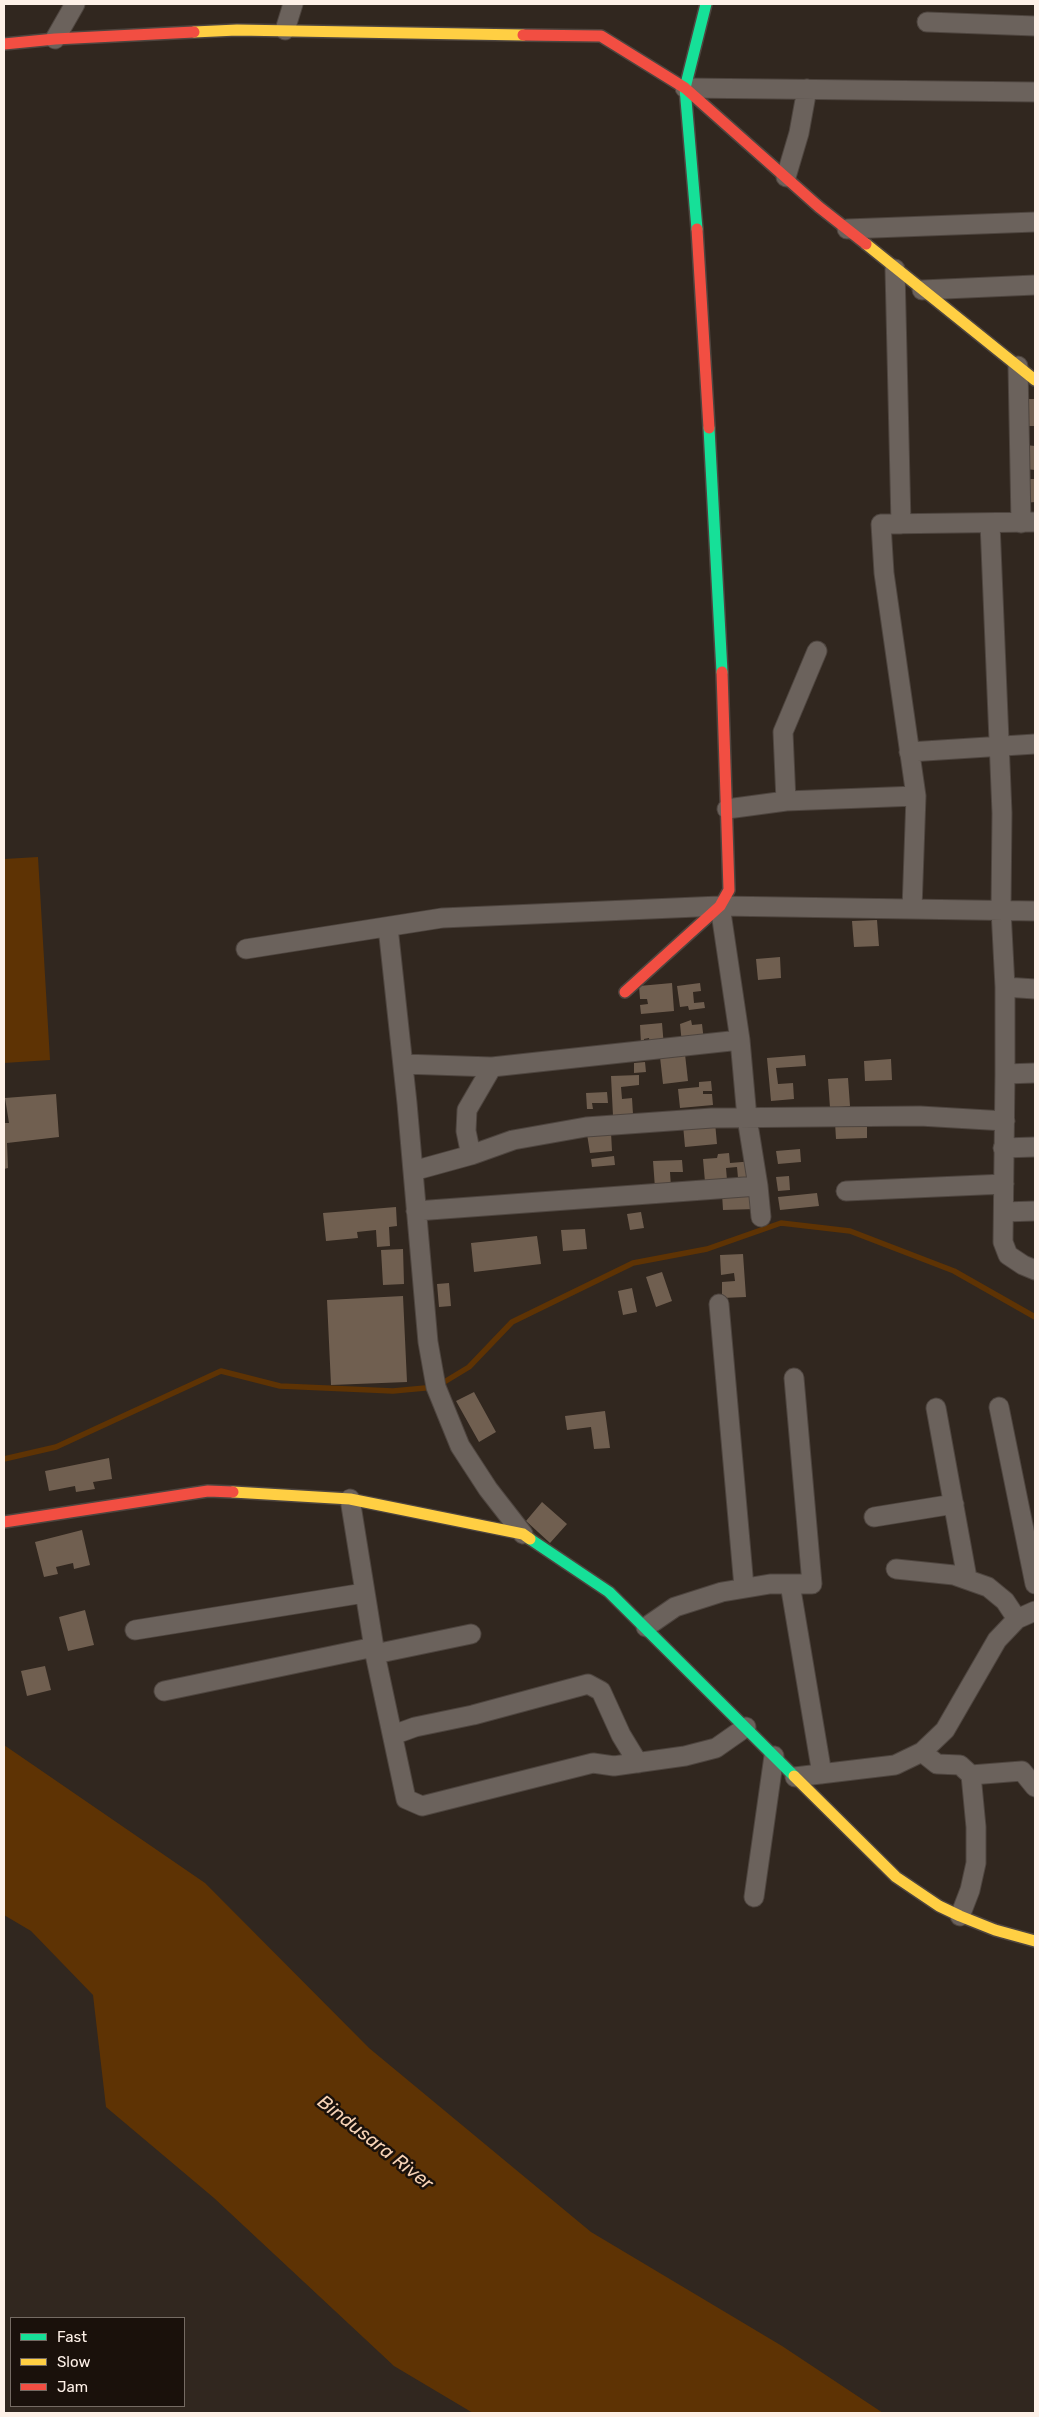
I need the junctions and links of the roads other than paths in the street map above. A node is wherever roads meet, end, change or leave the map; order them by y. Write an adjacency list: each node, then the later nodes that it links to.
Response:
1 (75, 4): 7 (street)
2 (292, 4): 6 (street)
3 (706, 4): 9 (street)
4 (927, 22): 5 (street)
5 (1035, 26)
6 (285, 30): 7 (street); 9 (street)
7 (55, 38): 8 (street)
8 (4, 44)
9 (685, 88): 10 (street); 12 (street); 29 (street)
10 (807, 89): 11 (street); 12 (street)
11 (1035, 92)
12 (786, 177): 14 (street)
13 (1035, 222): 14 (street)
14 (847, 229): 15 (street)
15 (895, 269): 17 (street); 22 (street)
16 (1035, 285): 17 (street)
17 (922, 290): 18 (street)
18 (1018, 366): 19 (street); 20 (street)
19 (1035, 380)
20 (1028, 522): 21 (street)
21 (990, 523): 22 (street); 25 (street)
22 (901, 524): 26 (street)
23 (817, 651): 28 (street)
24 (1035, 744): 25 (street)
25 (1000, 747): 26 (street); 32 (street)
26 (909, 752): 27 (street)
27 (916, 796): 28 (street); 31 (street)
28 (786, 801): 29 (street)
29 (728, 808): 30 (street)
30 (720, 906): 31 (street); 34 (street); 38 (street); 39 (street)
31 (912, 909): 32 (street)
32 (1001, 910): 33 (street); 36 (street)
33 (1035, 911)
34 (388, 927): 35 (street); 40 (street)
35 (246, 949)
36 (1005, 987): 37 (street); 43 (street)
37 (1035, 989)
38 (625, 992)
39 (740, 1040): 41 (street); 44 (street)
40 (403, 1064): 41 (street); 49 (street)
41 (492, 1067): 48 (street)
42 (1035, 1072): 43 (street)
43 (1005, 1074): 45 (street)
44 (747, 1118): 45 (street); 48 (street); 51 (street)
45 (1005, 1121): 47 (street)
46 (1035, 1147): 47 (street)
47 (1003, 1148): 50 (street)
48 (471, 1155): 49 (street)
49 (413, 1171): 53 (street)
50 (1004, 1184): 52 (street); 55 (street)
51 (758, 1186): 53 (street); 56 (street)
52 (846, 1191)
53 (416, 1210): 66 (street)
54 (1035, 1211): 55 (street)
55 (1004, 1212): 57 (street)
56 (761, 1217)
57 (1035, 1270)
58 (718, 1304): 71 (street)
59 (794, 1378): 69 (street)
60 (999, 1407): 70 (street)
61 (936, 1408): 63 (street)
62 (350, 1500): 65 (street); 66 (street); 72 (street)
63 (954, 1504): 64 (street); 68 (street)
64 (874, 1516)
65 (4, 1522)
66 (523, 1534): 75 (street)
67 (896, 1569): 68 (street)
68 (967, 1578): 74 (street)
69 (790, 1584): 71 (street); 85 (street)
70 (1035, 1584)
71 (744, 1587): 75 (street)
72 (364, 1593): 76 (street); 78 (street)
73 (1035, 1611): 74 (street)
74 (1017, 1619): 82 (street)
75 (646, 1627): 80 (street)
76 (135, 1630)
77 (471, 1634): 78 (street)
78 (374, 1651): 79 (street); 81 (street)
79 (164, 1691)
80 (746, 1727): 83 (street); 84 (street)
81 (393, 1735): 84 (street); 84 (street)
82 (922, 1752): 85 (street); 86 (street)
83 (774, 1756): 87 (street); 89 (street)
84 (638, 1763)
85 (822, 1774): 87 (street)
86 (970, 1775): 88 (street); 90 (street)
87 (795, 1777): 90 (street)
88 (1035, 1787)
89 (754, 1897)
90 (960, 1916): 91 (street)
91 (1035, 1940)

